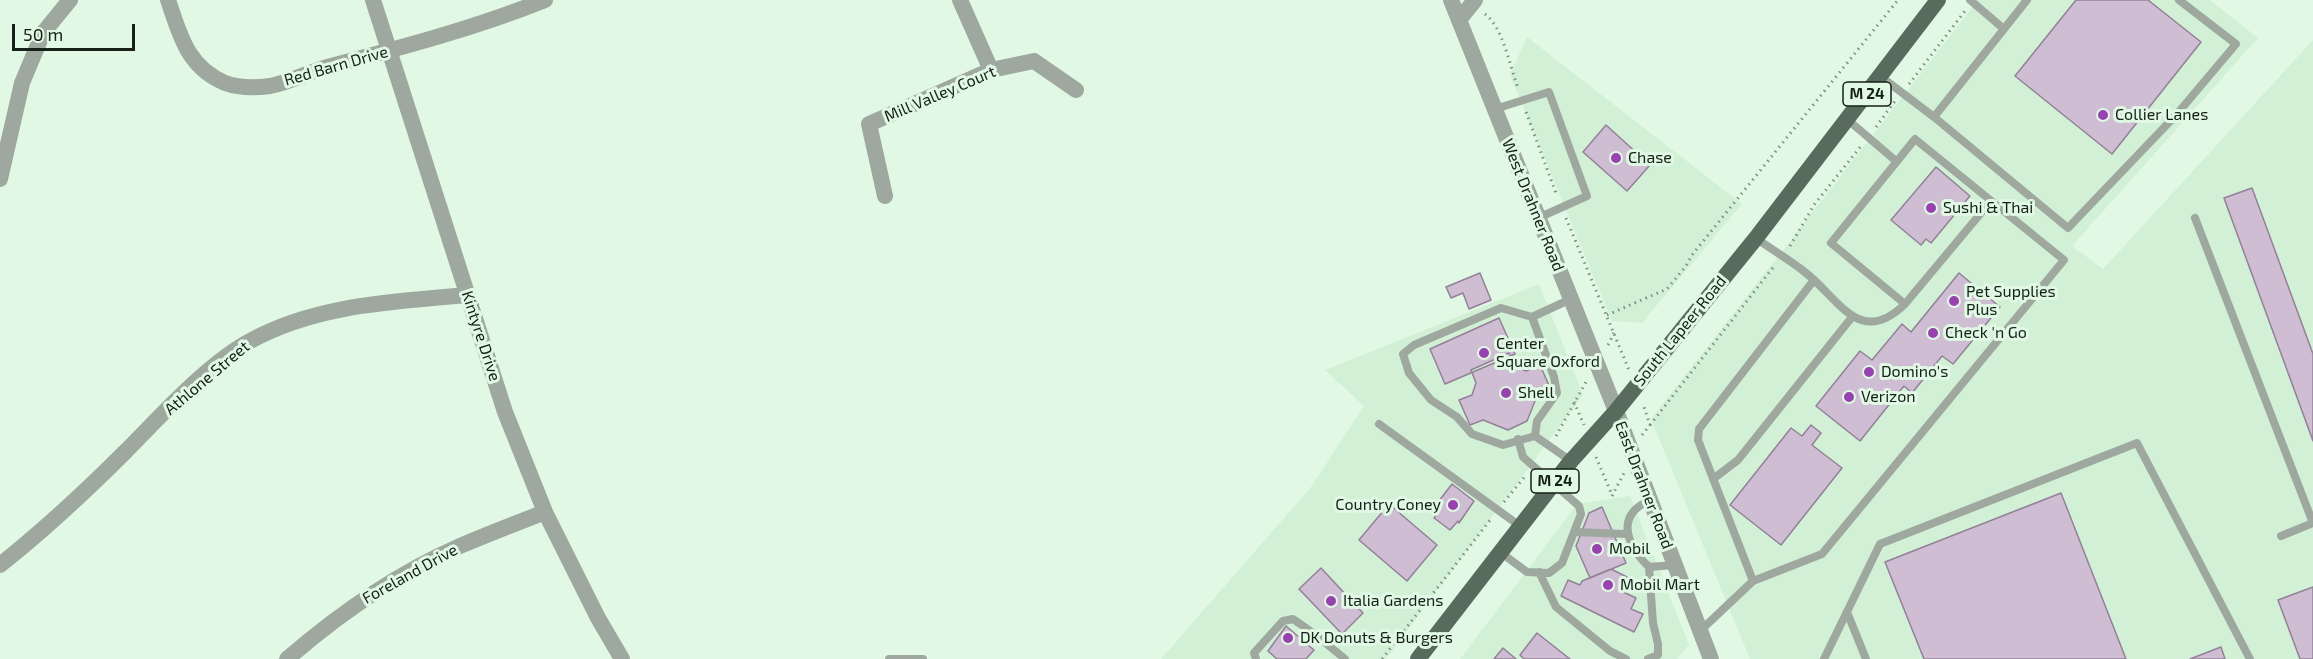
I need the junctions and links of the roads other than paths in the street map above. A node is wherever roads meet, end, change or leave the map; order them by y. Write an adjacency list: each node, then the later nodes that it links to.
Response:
1 (70, 0): 22 (street)
2 (168, 0): 14 (street, Red Barn Drive)
3 (373, 0): 14 (street, Kintyre Drive)
4 (545, 0): 14 (street, Red Barn Drive)
5 (960, 0): 15 (street)
6 (1451, 0): 12 (street, West Drahner Road)
7 (1938, 0): 16 (main road, South Lapeer Road / M 24)
8 (2027, 0): 13 (lane)
9 (2179, 0): 19 (lane)
10 (1971, 1): 13 (lane)
11 (1478, 5): 12 (street)
12 (1459, 20): 18 (street, West Drahner Road)
13 (2004, 29): 19 (lane)
14 (389, 51): 29 (street, Kintyre Drive)
15 (991, 70): 17 (street, Mill Valley Court); 23 (street, Mill Valley Court)
16 (1880, 76): 19 (lane); 20 (main road, South Lapeer Road / M 24)
17 (1076, 90)
18 (1494, 109): 25 (street, West Drahner Road); 25 (lane)
19 (1934, 117)
20 (1848, 120): 21 (lane); 27 (main road, South Lapeer Road / M 24)
21 (1896, 161): 24 (lane); 31 (lane)
22 (0, 179)
23 (885, 196)
24 (1991, 201): 31 (lane); 53 (lane)
25 (1538, 218): 30 (street, West Drahner Road)
26 (2194, 219): 43 (lane)
27 (1756, 238): 28 (lane); 34 (main road, South Lapeer Road / M 24)
28 (1814, 280): 33 (lane); 39 (lane)
29 (467, 295): 42 (street, Kintyre Drive); 50 (street, Athlone Street)
30 (1571, 299): 32 (lane); 34 (street, West Drahner Road)
31 (1905, 304): 33 (lane)
32 (1532, 317): 36 (lane); 37 (lane)
33 (1852, 317): 39 (lane)
34 (1616, 411): 38 (main road, South Lapeer Road / M 24); 41 (street, East Drahner Road)
35 (1379, 424): 44 (lane)
36 (1535, 436): 37 (lane); 38 (lane)
37 (1518, 439): 40 (lane)
38 (1571, 461): 40 (main road, South Lapeer Road / M 24)
39 (1713, 479): 53 (lane)
40 (1552, 485): 44 (main road, South Lapeer Road / M 24); 45 (lane)
41 (1650, 499): 46 (lane); 49 (street, East Drahner Road)
42 (545, 512): 56 (street, Foreland Drive); 57 (street, Kintyre Drive)
43 (2313, 523): 47 (lane)
44 (1520, 526): 48 (main road, South Lapeer Road / M 24)
45 (1574, 532): 46 (lane); 52 (lane)
46 (1627, 534): 51 (lane)
47 (2281, 536)
48 (1500, 552): 52 (lane); 62 (main road, South Lapeer Road / M 24)
49 (1675, 564): 51 (lane); 55 (street, East Drahner Road)
50 (0, 565)
51 (1649, 567): 64 (lane)
52 (1539, 572): 63 (lane)
53 (1754, 581): 55 (lane)
54 (1847, 612): 66 (lane); 67 (lane); 68 (lane)
55 (1700, 631): 65 (street, East Drahner Road)
56 (287, 659)
57 (622, 659)
58 (889, 659): 59 (lane)
59 (923, 659)
60 (1256, 659): 61 (lane)
61 (1345, 659)
62 (1418, 659)
63 (1626, 659)
64 (1648, 659)
65 (1711, 659)
66 (1824, 659)
67 (1866, 659)
68 (2250, 659)

